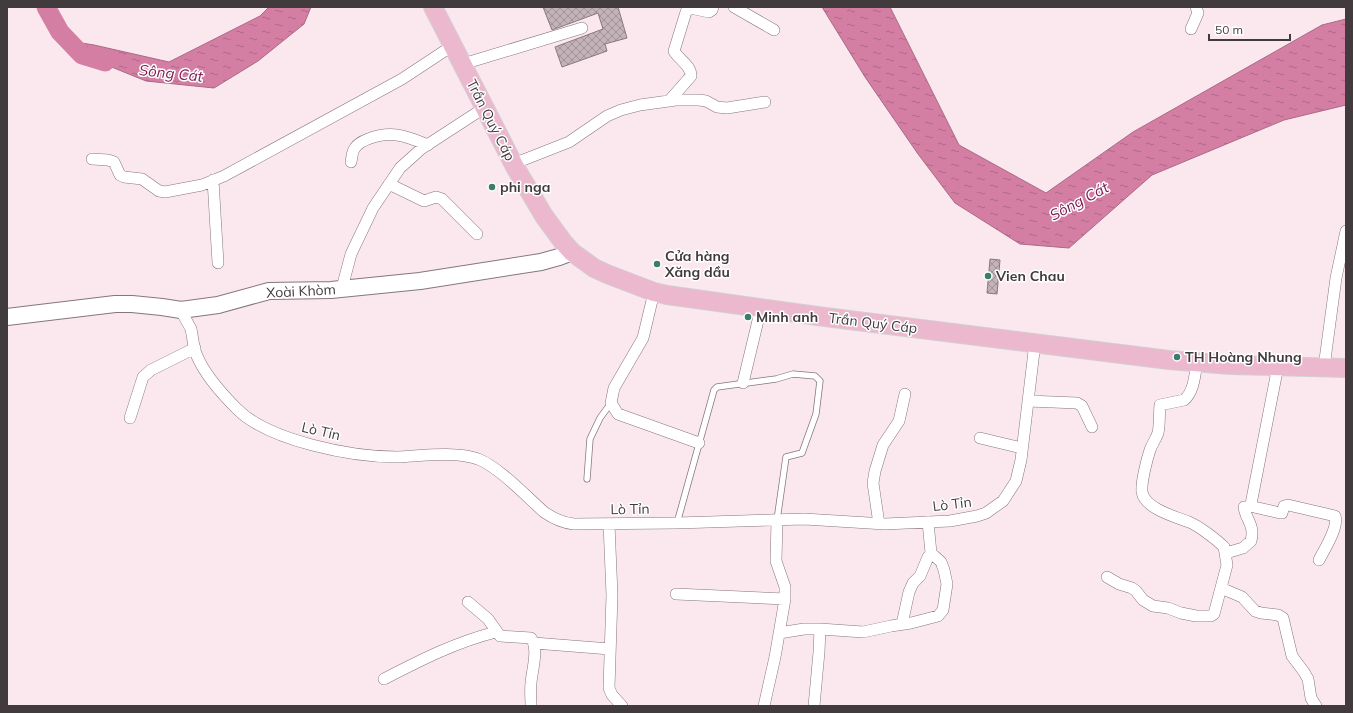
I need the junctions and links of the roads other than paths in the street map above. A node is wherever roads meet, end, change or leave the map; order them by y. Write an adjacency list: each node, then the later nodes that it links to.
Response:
1 (433, 7): 9 (main road, Trần Quý Cáp)
2 (714, 7): 5 (street)
3 (734, 7): 8 (street)
4 (1196, 7): 7 (street)
5 (687, 8): 11 (street)
6 (582, 28): 10 (street)
7 (1192, 29)
8 (774, 30)
9 (452, 46): 10 (main road, Trần Quý Cáp); 18 (street)
10 (463, 64): 13 (main road, Trần Quý Cáp)
11 (669, 101): 12 (street); 17 (street)
12 (765, 102)
13 (484, 108): 14 (street); 17 (main road, Trần Quý Cáp)
14 (428, 145): 16 (street); 19 (street)
15 (92, 159): 18 (street)
16 (351, 162)
17 (514, 164): 22 (main road, Trần Quý Cáp)
18 (213, 180): 23 (street)
19 (389, 184): 21 (street); 24 (street)
20 (1346, 230): 33 (street)
21 (477, 234)
22 (572, 252): 24 (street, Xoài Khòm); 25 (main road, Trần Quý Cáp)
23 (218, 263)
24 (342, 288): 27 (street, Xoài Khòm)
25 (654, 292): 26 (main road, Trần Quý Cáp); 38 (street)
26 (761, 308): 29 (main road, Trần Quý Cáp); 35 (street)
27 (181, 310): 28 (street, Xoài Khòm); 30 (street, Lò Tỉn)
28 (7, 317)
29 (1035, 343): 31 (main road, Trần Quý Cáp); 37 (street, Lò Tỉn)
30 (195, 348): 39 (street); 49 (street, Lò Tỉn)
31 (1197, 362): 32 (main road, Trần Quý Cáp); 52 (street)
32 (1278, 366): 33 (main road, Trần Quý Cáp); 45 (street)
33 (1324, 367): 34 (main road, Trần Quý Cáp)
34 (1346, 368)
35 (743, 383): 42 (lane); 46 (lane)
36 (904, 394): 50 (street)
37 (1028, 401): 40 (street); 43 (street, Lò Tỉn)
38 (611, 403): 42 (street); 44 (lane)
39 (130, 418)
40 (1092, 427)
41 (980, 438): 43 (street)
42 (698, 443): 48 (lane)
43 (1022, 448): 47 (street, Lò Tỉn)
44 (587, 479)
45 (1252, 506): 52 (street); 53 (street)
46 (777, 520): 48 (street, Lò Tỉn); 50 (street, Lò Tỉn); 57 (street)
47 (928, 522): 50 (street, Lò Tỉn); 51 (street)
48 (677, 523): 49 (street, Lò Tỉn)
49 (609, 524): 64 (street)
50 (879, 524)
51 (931, 553): 59 (street); 59 (street)
52 (1226, 553): 55 (street)
53 (1319, 560)
54 (1107, 577): 55 (street)
55 (1221, 588): 70 (street)
56 (676, 594): 57 (street)
57 (785, 599): 62 (street)
58 (468, 602): 61 (street)
59 (902, 624): 60 (street)
60 (820, 629): 62 (street); 69 (street)
61 (496, 632): 63 (street); 65 (street)
62 (779, 633): 68 (street)
63 (534, 643): 64 (street); 66 (street)
64 (610, 650): 67 (street)
65 (384, 678)
66 (531, 706)
67 (622, 706)
68 (764, 706)
69 (814, 706)
70 (1316, 706)

